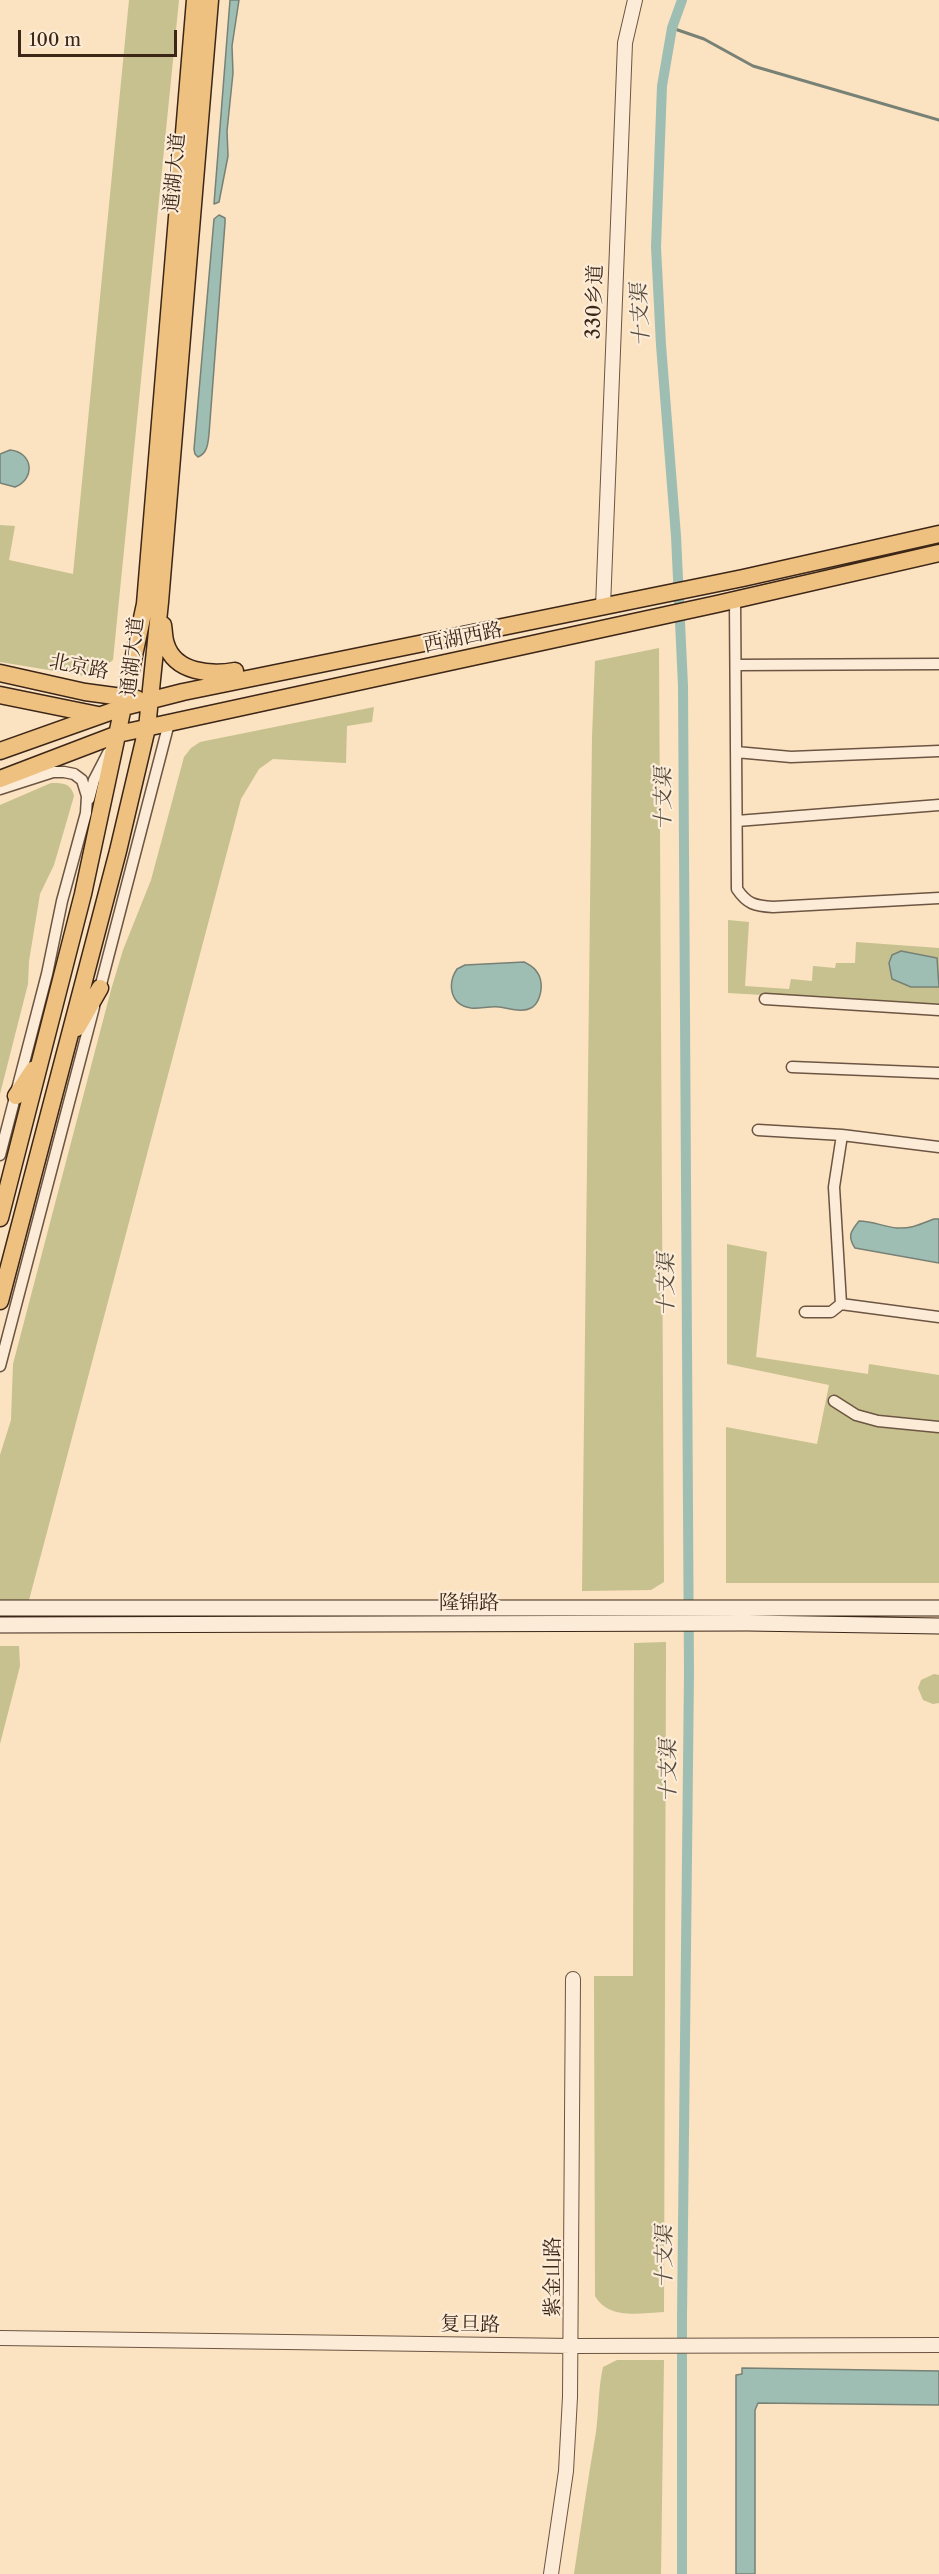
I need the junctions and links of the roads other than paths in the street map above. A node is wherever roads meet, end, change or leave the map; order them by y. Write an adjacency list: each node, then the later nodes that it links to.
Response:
1 (195, 0): 15 (main road, 通湖大道)
2 (210, 0): 7 (main road, 通湖大道)
3 (635, 0): 8 (street, 330乡道)
4 (939, 534): 8 (main road, 西湖西路)
5 (939, 554): 6 (main road, 西湖西路)
6 (735, 600): 11 (street); 17 (main road, 西湖西路)
7 (160, 602): 9 (main road); 14 (main road, 通湖大道)
8 (603, 607): 9 (main road, 西湖西路)
9 (378, 651): 14 (main road, 西湖西路)
10 (939, 664): 11 (street)
11 (736, 665): 22 (street)
12 (0, 673): 15 (main road, 北京路)
13 (0, 694): 16 (main road)
14 (150, 700): 15 (main road, 西湖西路); 18 (main road, 通湖大道)
15 (125, 702): 16 (main road, 西湖西路); 19 (main road, 通湖大道)
16 (99, 716): 19 (main road); 20 (main road, 西湖西路)
17 (169, 723): 18 (main road, 西湖西路); 29 (street)
18 (147, 728): 19 (main road, 西湖西路); 32 (main road, 通湖大道)
19 (118, 734): 23 (main road, 西湖西路); 26 (street); 33 (main road, 通湖大道)
20 (0, 750)
21 (939, 751): 22 (street)
22 (736, 752): 27 (street)
23 (0, 779)
24 (0, 789): 26 (street)
25 (939, 805): 27 (street)
26 (87, 806): 36 (street)
27 (737, 821): 28 (street)
28 (939, 898)
29 (100, 988): 32 (main road); 46 (street)
30 (765, 999): 31 (street)
31 (939, 1010)
32 (66, 1047): 42 (main road, 通湖大道)
33 (41, 1059): 36 (main road); 41 (main road, 通湖大道)
34 (792, 1067): 35 (street)
35 (939, 1073)
36 (16, 1096): 40 (street)
37 (758, 1130): 38 (street)
38 (842, 1135): 39 (street); 43 (street)
39 (939, 1147)
40 (0, 1155)
41 (0, 1218)
42 (0, 1301)
43 (841, 1304): 44 (street); 45 (street)
44 (805, 1312)
45 (939, 1317)
46 (0, 1366)
47 (834, 1401): 48 (street)
48 (939, 1427)
49 (0, 1608): 51 (main road, 隆锦路)
50 (939, 1608): 52 (main road, 隆锦路)
51 (637, 1616): 52 (main road, 隆锦路); 53 (main road, 隆锦路)
52 (748, 1616): 54 (main road, 隆锦路)
53 (0, 1625)
54 (939, 1626)
55 (573, 1979): 58 (street, 紫金山路)
56 (0, 2338): 58 (street, 复旦路)
57 (939, 2345): 58 (street, 复旦路)
58 (572, 2346): 59 (street, 紫金山路)
59 (551, 2574)

